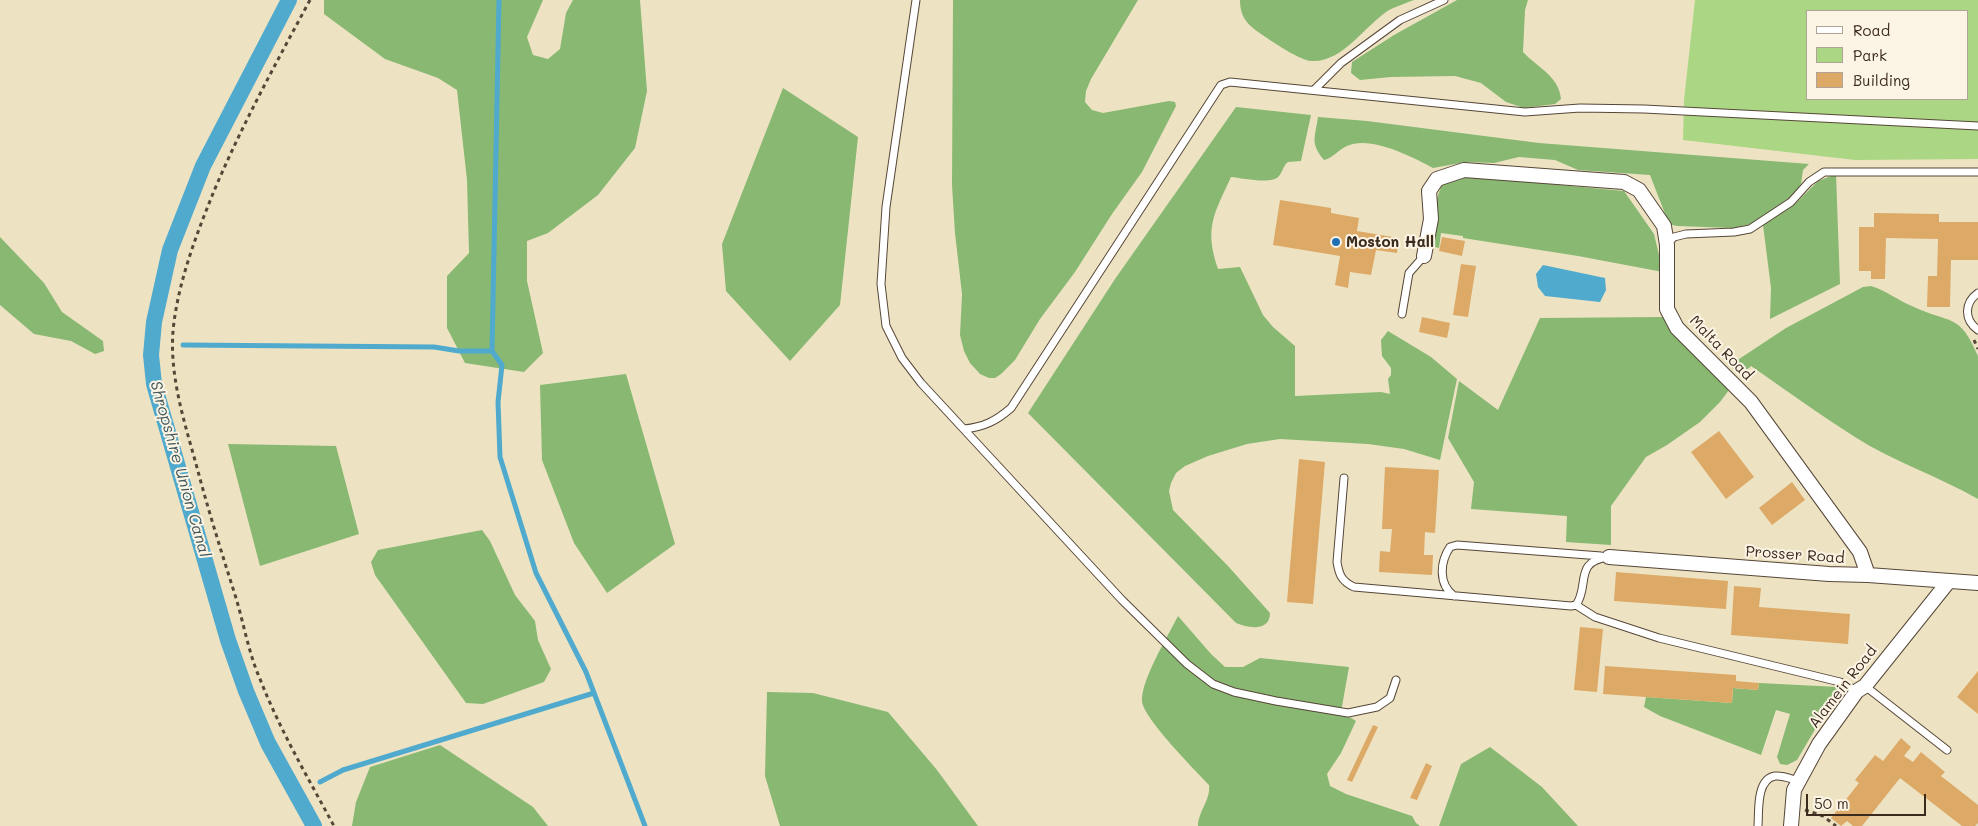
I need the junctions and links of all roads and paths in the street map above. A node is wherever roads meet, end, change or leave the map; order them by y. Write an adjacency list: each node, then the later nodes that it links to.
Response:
1 (310, 0): 25 (path)
2 (916, 0): 12 (lane)
3 (1444, 0): 4 (lane)
4 (1314, 90): 5 (lane); 12 (lane)
5 (1978, 126)
6 (1978, 172): 7 (lane)
7 (1666, 245): 8 (street, Malta Road); 15 (street, Malta Road)
8 (1424, 256): 10 (lane)
9 (1978, 293): 11 (lane)
10 (1402, 314)
11 (1978, 330)
12 (964, 429): 20 (lane)
13 (1344, 478): 18 (lane)
14 (1609, 557): 15 (street, Prosser Road); 18 (lane); 19 (lane)
15 (1868, 575): 16 (street, Prosser Road)
16 (1949, 581): 17 (street, Prosser Road); 21 (street, Alamein Road)
17 (1978, 583)
18 (1454, 596): 19 (lane)
19 (1576, 605): 21 (lane)
20 (1396, 680)
21 (1861, 688): 22 (lane); 23 (street, Alamein Road)
22 (1947, 750)
23 (1798, 781): 24 (street, Alamein Road); 26 (lane)
24 (1792, 807): 27 (street, Alamein Road); 28 (path)
25 (334, 826)
26 (1758, 826)
27 (1791, 826)
28 (1836, 826)

